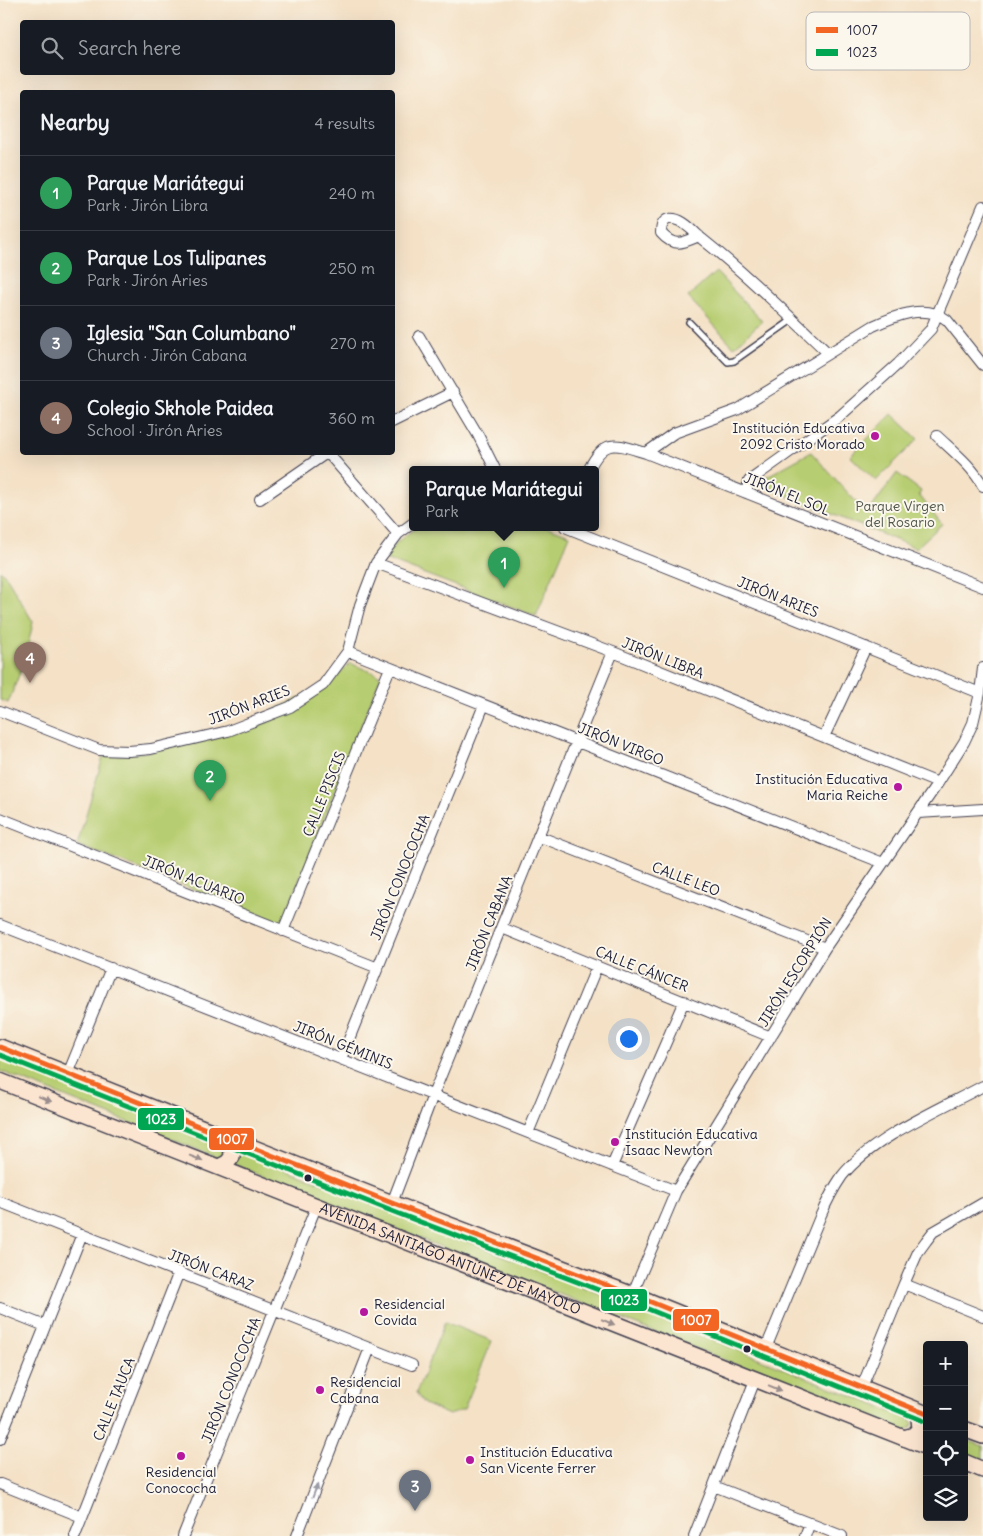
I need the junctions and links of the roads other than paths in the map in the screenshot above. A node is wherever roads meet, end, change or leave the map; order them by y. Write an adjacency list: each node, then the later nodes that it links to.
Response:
1 (983, 206): 3 (street)
2 (699, 236): 4 (street)
3 (937, 314): 7 (street); 8 (street); 18 (street)
4 (793, 320): 5 (lane); 7 (street)
5 (689, 322)
6 (419, 336): 9 (street)
7 (828, 352): 12 (street)
8 (983, 365)
9 (453, 392): 10 (street); 15 (street)
10 (395, 421)
11 (937, 436): 17 (street)
12 (646, 453): 16 (street, JIRÓN EL SOL); 18 (street, JIRÓN EL SOL)
13 (325, 455): 19 (street)
14 (330, 455): 22 (street)
15 (494, 466)
16 (591, 466)
17 (983, 486)
18 (746, 493): 24 (street, JIRÓN EL SOL)
19 (260, 500)
20 (409, 526): 22 (street, JIRÓN ARIES)
21 (575, 531): 25 (street, JIRÓN ARIES)
22 (398, 534): 23 (street, JIRÓN ARIES)
23 (376, 563): 26 (street, JIRÓN ARIES); 27 (street, JIRÓN LIBRA)
24 (983, 587)
25 (866, 647): 30 (street, JIRÓN ARIES); 33 (street)
26 (348, 651): 28 (street, JIRÓN VIRGO); 32 (street, JIRÓN ARIES)
27 (612, 652): 33 (street, JIRÓN LIBRA); 34 (street, JIRÓN CABANA)
28 (390, 668): 31 (street, JIRÓN VIRGO); 43 (street, CALLE PISCIS)
29 (983, 668): 30 (street, JIRÓN ESCORPIÓN)
30 (980, 693): 35 (street, JIRÓN ESCORPIÓN)
31 (484, 705): 34 (street, JIRÓN VIRGO); 47 (street, JIRÓN CONOCOCHA)
32 (0, 711)
33 (824, 737): 35 (street, JIRÓN LIBRA)
34 (576, 741): 39 (street, JIRÓN CABANA); 40 (street, JIRÓN VIRGO)
35 (938, 783): 37 (street, JIRÓN ESCORPIÓN)
36 (983, 809): 37 (street)
37 (918, 813): 40 (street, JIRÓN ESCORPIÓN)
38 (0, 818): 43 (street, JIRÓN ACUARIO)
39 (538, 836): 42 (street, JIRÓN CABANA); 44 (street, CALLE LEO)
40 (883, 863): 44 (street, JIRÓN ESCORPIÓN)
41 (0, 924): 46 (street, JIRÓN GÉMINIS)
42 (502, 928): 45 (street, CALLE CÁNCER); 55 (street, JIRÓN CABANA)
43 (283, 931): 47 (street, JIRÓN ACUARIO)
44 (825, 948): 49 (street, JIRÓN ESCORPIÓN)
45 (597, 966): 48 (street, CALLE CÁNCER); 56 (street)
46 (111, 968): 51 (street, JIRÓN GÉMINIS); 52 (street)
47 (378, 968): 51 (street, JIRÓN CONOCOCHA)
48 (684, 1001): 49 (street, CALLE CÁNCER); 59 (street)
49 (771, 1037): 62 (street, JIRÓN ESCORPIÓN)
50 (0, 1047): 52 (main road)
51 (341, 1059): 55 (street, JIRÓN GÉMINIS)
52 (68, 1074): 57 (main road)
53 (0, 1081): 60 (main road, AVENIDA SANTIAGO ANTÚNEZ DE MAYOLO, one-way to 60)
54 (983, 1086): 76 (street)
55 (433, 1095): 56 (street, JIRÓN GÉMINIS); 64 (street, JIRÓN CABANA)
56 (528, 1133): 59 (street, JIRÓN GÉMINIS)
57 (231, 1139): 58 (main road); 60 (main road)
58 (248, 1146): 61 (main road); 64 (main road)
59 (612, 1166): 62 (street, JIRÓN GÉMINIS)
60 (219, 1167): 61 (main road, AVENIDA SANTIAGO ANTÚNEZ DE MAYOLO)
61 (236, 1174): 66 (main road, AVENIDA SANTIAGO ANTÚNEZ DE MAYOLO)
62 (676, 1191): 70 (street, JIRÓN ESCORPIÓN)
63 (0, 1202): 67 (street, JIRÓN CARAZ)
64 (392, 1203): 70 (main road)
65 (983, 1203): 69 (street)
66 (316, 1207): 72 (street, JIRÓN CONOCOCHA); 78 (main road, AVENIDA SANTIAGO ANTÚNEZ DE MAYOLO, one-way to 78)
67 (82, 1234): 68 (street, JIRÓN CARAZ); 74 (street)
68 (179, 1272): 72 (street, JIRÓN CARAZ); 92 (street, CALLE TAUCA)
69 (904, 1284): 73 (street); 79 (street)
70 (632, 1294): 76 (main road)
71 (0, 1308): 74 (street)
72 (275, 1310): 75 (street, JIRÓN CARAZ); 95 (street, JIRÓN CONOCOCHA)
73 (983, 1316)
74 (45, 1326): 85 (street)
75 (370, 1348): 77 (street, JIRÓN CARAZ); 96 (street, one-way to 75)
76 (766, 1348): 79 (main road)
77 (412, 1364)
78 (755, 1380): 84 (main road, AVENIDA SANTIAGO ANTÚNEZ DE MAYOLO, one-way to 84); 91 (street)
79 (861, 1388): 80 (main road)
80 (921, 1412): 84 (main road)
81 (923, 1427): 86 (main road)
82 (968, 1430): 83 (main road)
83 (983, 1436)
84 (904, 1438): 87 (main road, AVENIDA SANTIAGO ANTÚNEZ DE MAYOLO)
85 (0, 1439)
86 (923, 1441)
87 (923, 1445)
88 (968, 1464): 89 (main road)
89 (983, 1470)
90 (0, 1484): 92 (street)
91 (714, 1486): 93 (street); 97 (street)
92 (82, 1517): 94 (street, CALLE TAUCA)
93 (810, 1523): 98 (street); 99 (street)
94 (75, 1536)
95 (183, 1536)
96 (297, 1536)
97 (694, 1536)
98 (805, 1536)
99 (842, 1536)

